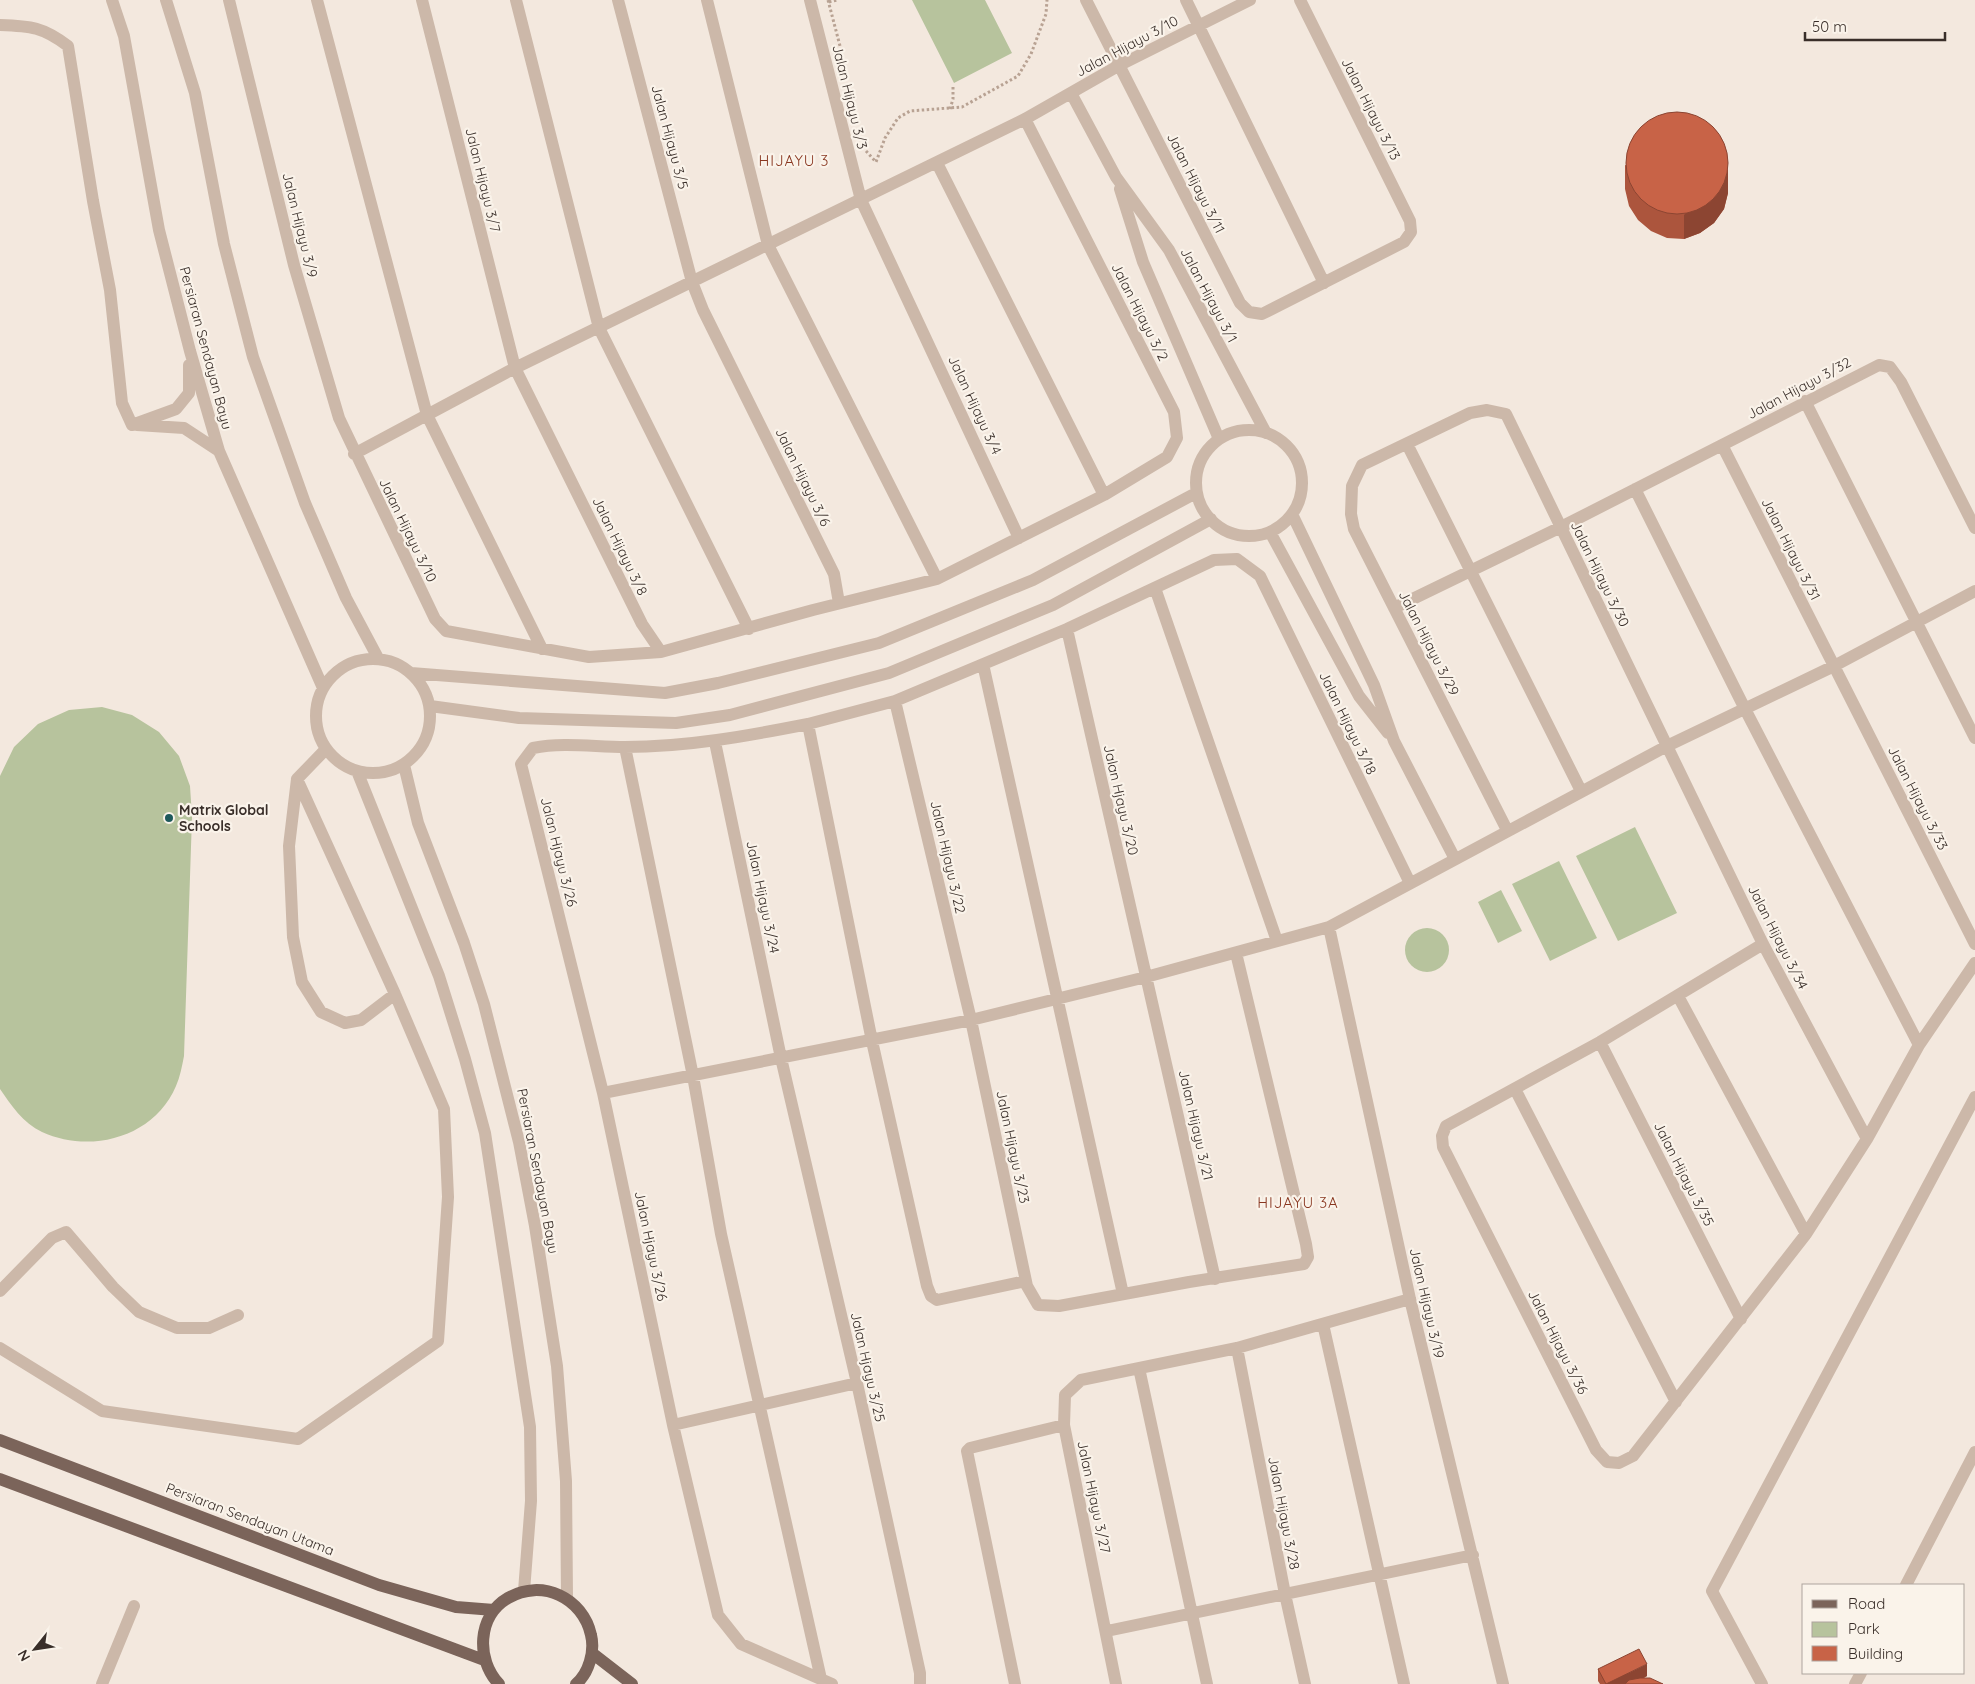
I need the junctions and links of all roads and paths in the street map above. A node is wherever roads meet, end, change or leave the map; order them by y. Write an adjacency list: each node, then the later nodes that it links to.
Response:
1 (112, 0): 33 (street, Persiaran Sendayan Bayu)
2 (166, 0): 64 (street)
3 (228, 0): 43 (street, Jalan Hijayu 3/9)
4 (317, 0): 36 (street)
5 (422, 0): 34 (street, Jalan Hijayu 3/7)
6 (516, 0): 32 (street)
7 (618, 0): 30 (street, Jalan Hijayu 3/5)
8 (708, 0): 29 (street)
9 (810, 0): 28 (street, Jalan Hijayu 3/3)
10 (836, 0): 16 (path)
11 (1047, 0): 23 (path)
12 (1086, 0): 20 (street, Jalan Hijayu 3/11)
13 (1186, 0): 18 (street)
14 (1250, 0): 18 (street, Jalan Hijayu 3/10)
15 (1300, 0): 31 (street, Jalan Hijayu 3/13)
16 (828, 1): 19 (path)
17 (0, 25): 37 (street)
18 (1199, 26): 20 (street, Jalan Hijayu 3/10); 31 (street)
19 (840, 49)
20 (1118, 66): 22 (street, Jalan Hijayu 3/10); 31 (street, Jalan Hijayu 3/11)
21 (953, 85): 23 (path)
22 (1071, 93): 24 (street, Jalan Hijayu 3/10); 27 (street, Jalan Hijayu 3/1)
23 (950, 109): 25 (path)
24 (1025, 119): 26 (street, Jalan Hijayu 3/10); 46 (street, Jalan Hijayu 3/2)
25 (864, 144)
26 (937, 162): 28 (street, Jalan Hijayu 3/10); 46 (street)
27 (1116, 177): 38 (street, Jalan Hijayu 3/1); 39 (street, Jalan Hijayu 3/1)
28 (861, 200): 29 (street, Jalan Hijayu 3/10); 52 (street, Jalan Hijayu 3/4)
29 (768, 245): 30 (street, Jalan Hijayu 3/10); 54 (street)
30 (692, 282): 32 (street, Jalan Hijayu 3/10); 57 (street, Jalan Hijayu 3/6)
31 (1324, 283)
32 (599, 328): 34 (street, Jalan Hijayu 3/10); 60 (street)
33 (190, 351): 37 (street); 42 (street, Persiaran Sendayan Bayu)
34 (515, 368): 36 (street, Jalan Hijayu 3/10); 63 (street, Jalan Hijayu 3/8)
35 (1805, 401): 41 (street, Jalan Hijayu 3/32); 50 (street, Jalan Hijayu 3/32); 59 (street)
36 (427, 415): 43 (street, Jalan Hijayu 3/10); 62 (street)
37 (132, 425): 42 (street)
38 (1266, 433): 39 (street); 47 (street)
39 (1219, 439): 45 (street)
40 (1407, 444): 49 (street, Jalan Hijayu 3/30); 53 (street); 58 (street, Jalan Hijayu 3/29)
41 (1722, 445): 44 (street, Jalan Hijayu 3/32); 66 (street, Jalan Hijayu 3/31)
42 (219, 451): 68 (street, Persiaran Sendayan Bayu)
43 (354, 454): 62 (street, Jalan Hijayu 3/10)
44 (1635, 489): 49 (street, Jalan Hijayu 3/32); 71 (street)
45 (1196, 493): 48 (street); 67 (street)
46 (1104, 495): 52 (street)
47 (1292, 514): 51 (street); 74 (street)
48 (1211, 519): 51 (street); 70 (street)
49 (1561, 527): 53 (street, Jalan Hijayu 3/32); 76 (street, Jalan Hijayu 3/30)
50 (1975, 528)
51 (1270, 532): 74 (street)
52 (1020, 538): 54 (street)
53 (1471, 571): 58 (street, Jalan Hijayu 3/32); 82 (street)
54 (937, 579): 57 (street)
55 (1155, 588): 61 (street); 85 (street, Jalan Hijayu 3/18); 87 (street)
56 (1975, 591): 59 (street)
57 (839, 603): 60 (street)
58 (1394, 608): 83 (street, Jalan Hijayu 3/29)
59 (1916, 622): 66 (street); 73 (street)
60 (749, 629): 63 (street)
61 (1067, 629): 65 (street); 92 (street, Jalan Hjayu 3/20)
62 (542, 649): 63 (street)
63 (661, 652)
64 (378, 658): 67 (street); 68 (street)
65 (983, 664): 69 (street); 95 (street)
66 (1834, 666): 71 (street); 89 (street, Jalan Hijayu 3/33)
67 (412, 673): 70 (street)
68 (323, 688): 78 (street)
69 (895, 700): 72 (street); 96 (street, Jalan Hijayu 3/22)
70 (430, 706): 79 (street)
71 (1745, 708): 76 (street); 99 (street)
72 (808, 724): 75 (street); 97 (street)
73 (1975, 738)
74 (1394, 741): 84 (street)
75 (715, 742): 77 (street); 100 (street, Jalan Hijayu 3/24)
76 (1667, 746): 82 (street); 88 (street, Jalan Hijayu 3/34)
77 (625, 747): 101 (street); 103 (street, Jalan Hjayu 3/26)
78 (326, 749): 80 (street); 81 (street)
79 (404, 764): 80 (street); 131 (street, Persiaran Sendayan Bayu)
80 (357, 771): 129 (street)
81 (297, 779): 93 (street); 93 (street)
82 (1581, 791): 83 (street)
83 (1508, 830): 84 (street)
84 (1455, 858): 85 (street)
85 (1410, 883): 86 (street)
86 (1329, 927): 87 (street); 111 (street, Jalan Hijayu 3/19)
87 (1277, 942): 90 (street)
88 (1763, 944): 94 (street); 105 (street, Jalan Hijayu 3/34)
89 (1975, 944)
90 (1236, 953): 92 (street); 107 (street)
91 (1975, 963): 99 (street)
92 (1146, 978): 95 (street); 107 (street, Jalan Hijayu 3/21)
93 (395, 994): 115 (street)
94 (1678, 996): 98 (street); 106 (street)
95 (1056, 999): 96 (street); 110 (street)
96 (971, 1020): 97 (street); 108 (street, Jalan Hijayu 3/23)
97 (872, 1041): 100 (street); 108 (street)
98 (1600, 1042): 102 (street); 113 (street, Jalan Hijayu 3/35)
99 (1919, 1045): 105 (street)
100 (781, 1058): 101 (street); 118 (street, Jalan Hjayu 3/25)
101 (693, 1076): 103 (street); 120 (street)
102 (1515, 1088): 119 (street); 119 (street, Jalan Hijayu 3/36)
103 (603, 1093): 121 (street, Jalan Hjayu 3/26)
104 (1975, 1097): 150 (street)
105 (1868, 1139): 106 (street)
106 (1806, 1234): 113 (street)
107 (1216, 1278): 110 (street)
108 (1026, 1281): 110 (street, Jalan Hijayu 3/23)
109 (0, 1291): 112 (street)
110 (1123, 1294)
111 (1410, 1299): 114 (street, Jalan Hijayu 3/27); 126 (street, Jalan Hijayu 3/19)
112 (238, 1315)
113 (1741, 1320): 119 (street)
114 (1323, 1324): 116 (street, Jalan Hijayu 3/27); 127 (street)
115 (0, 1348)
116 (1237, 1348): 117 (street, Jalan Hijayu 3/27); 130 (street, Jalan Hijayu 3/28)
117 (1139, 1368): 122 (street, Jalan Hijayu 3/27); 134 (street)
118 (857, 1383): 120 (street); 143 (street, Jalan Hjayu 3/25)
119 (1676, 1402)
120 (761, 1404): 121 (street); 138 (street)
121 (673, 1425): 138 (street, Jalan Hjayu 3/26)
122 (1064, 1425): 135 (street, Jalan Hijayu 3/27); 144 (street)
123 (0, 1440): 133 (main road, Persiaran Sendayan Utama)
124 (1975, 1452): 128 (street)
125 (0, 1479): 137 (main road)
126 (1473, 1555): 127 (street); 149 (street, Jalan Hijayu 3/19)
127 (1381, 1574): 130 (street); 148 (street)
128 (1907, 1584)
129 (524, 1591): 131 (main road); 133 (main road)
130 (1284, 1594): 134 (street); 147 (street, Jalan Hijayu 3/28)
131 (567, 1598): 136 (main road)
132 (134, 1606): 139 (street)
133 (494, 1610): 137 (main road)
134 (1193, 1613): 135 (street); 146 (street)
135 (1106, 1631): 145 (street, Jalan Hijayu 3/27)
136 (592, 1653): 141 (main road); 142 (main road)
137 (484, 1660): 140 (main road)
138 (826, 1681)
139 (102, 1684)
140 (499, 1684)
141 (576, 1684)
142 (632, 1684)
143 (920, 1684)
144 (1015, 1684)
145 (1116, 1684)
146 (1207, 1684)
147 (1305, 1684)
148 (1404, 1684)
149 (1503, 1684)
150 (1762, 1684)

